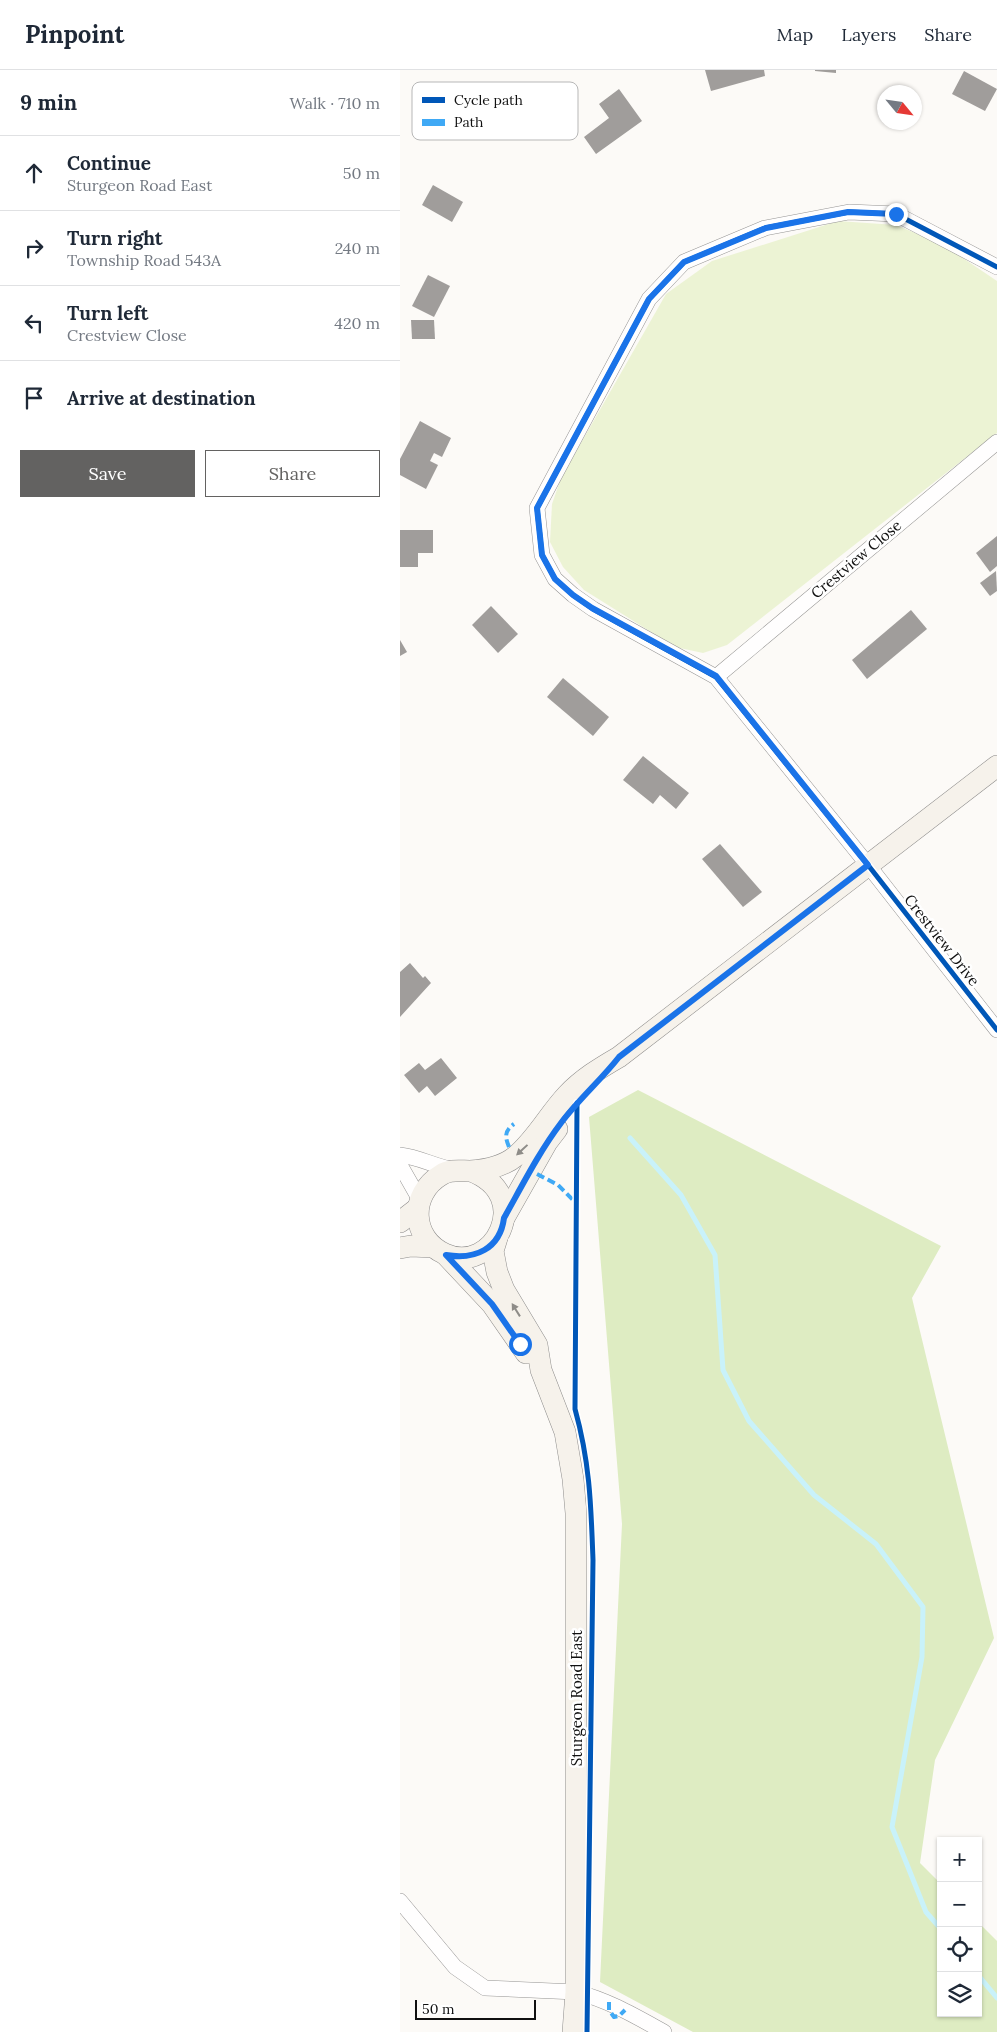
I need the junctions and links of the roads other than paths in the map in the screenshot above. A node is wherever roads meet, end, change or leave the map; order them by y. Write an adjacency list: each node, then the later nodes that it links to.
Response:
1 (997, 267): 3 (street)
2 (997, 442): 3 (street, Crestview Close)
3 (716, 676): 5 (street)
4 (997, 766): 5 (main road)
5 (868, 865): 6 (street, Crestview Drive); 7 (main road)
6 (997, 1030)
7 (619, 1057): 10 (main road, one-way to 10); 12 (main road)
8 (400, 1155): 10 (street)
9 (400, 1165): 11 (street)
10 (463, 1170): 11 (main road); 12 (main road)
11 (419, 1204): 13 (main road); 16 (main road)
12 (504, 1218): 14 (main road)
13 (400, 1222)
14 (497, 1238): 16 (main road); 17 (main road, Sturgeon Road East, one-way to 14)
15 (400, 1248): 16 (main road)
16 (440, 1251): 17 (main road, Sturgeon Road East)
17 (541, 1370): 19 (main road, Sturgeon Road East)
18 (400, 1901): 19 (street)
19 (576, 1992): 20 (main road, Sturgeon Road East); 21 (street)
20 (573, 2032)
21 (664, 2032)

